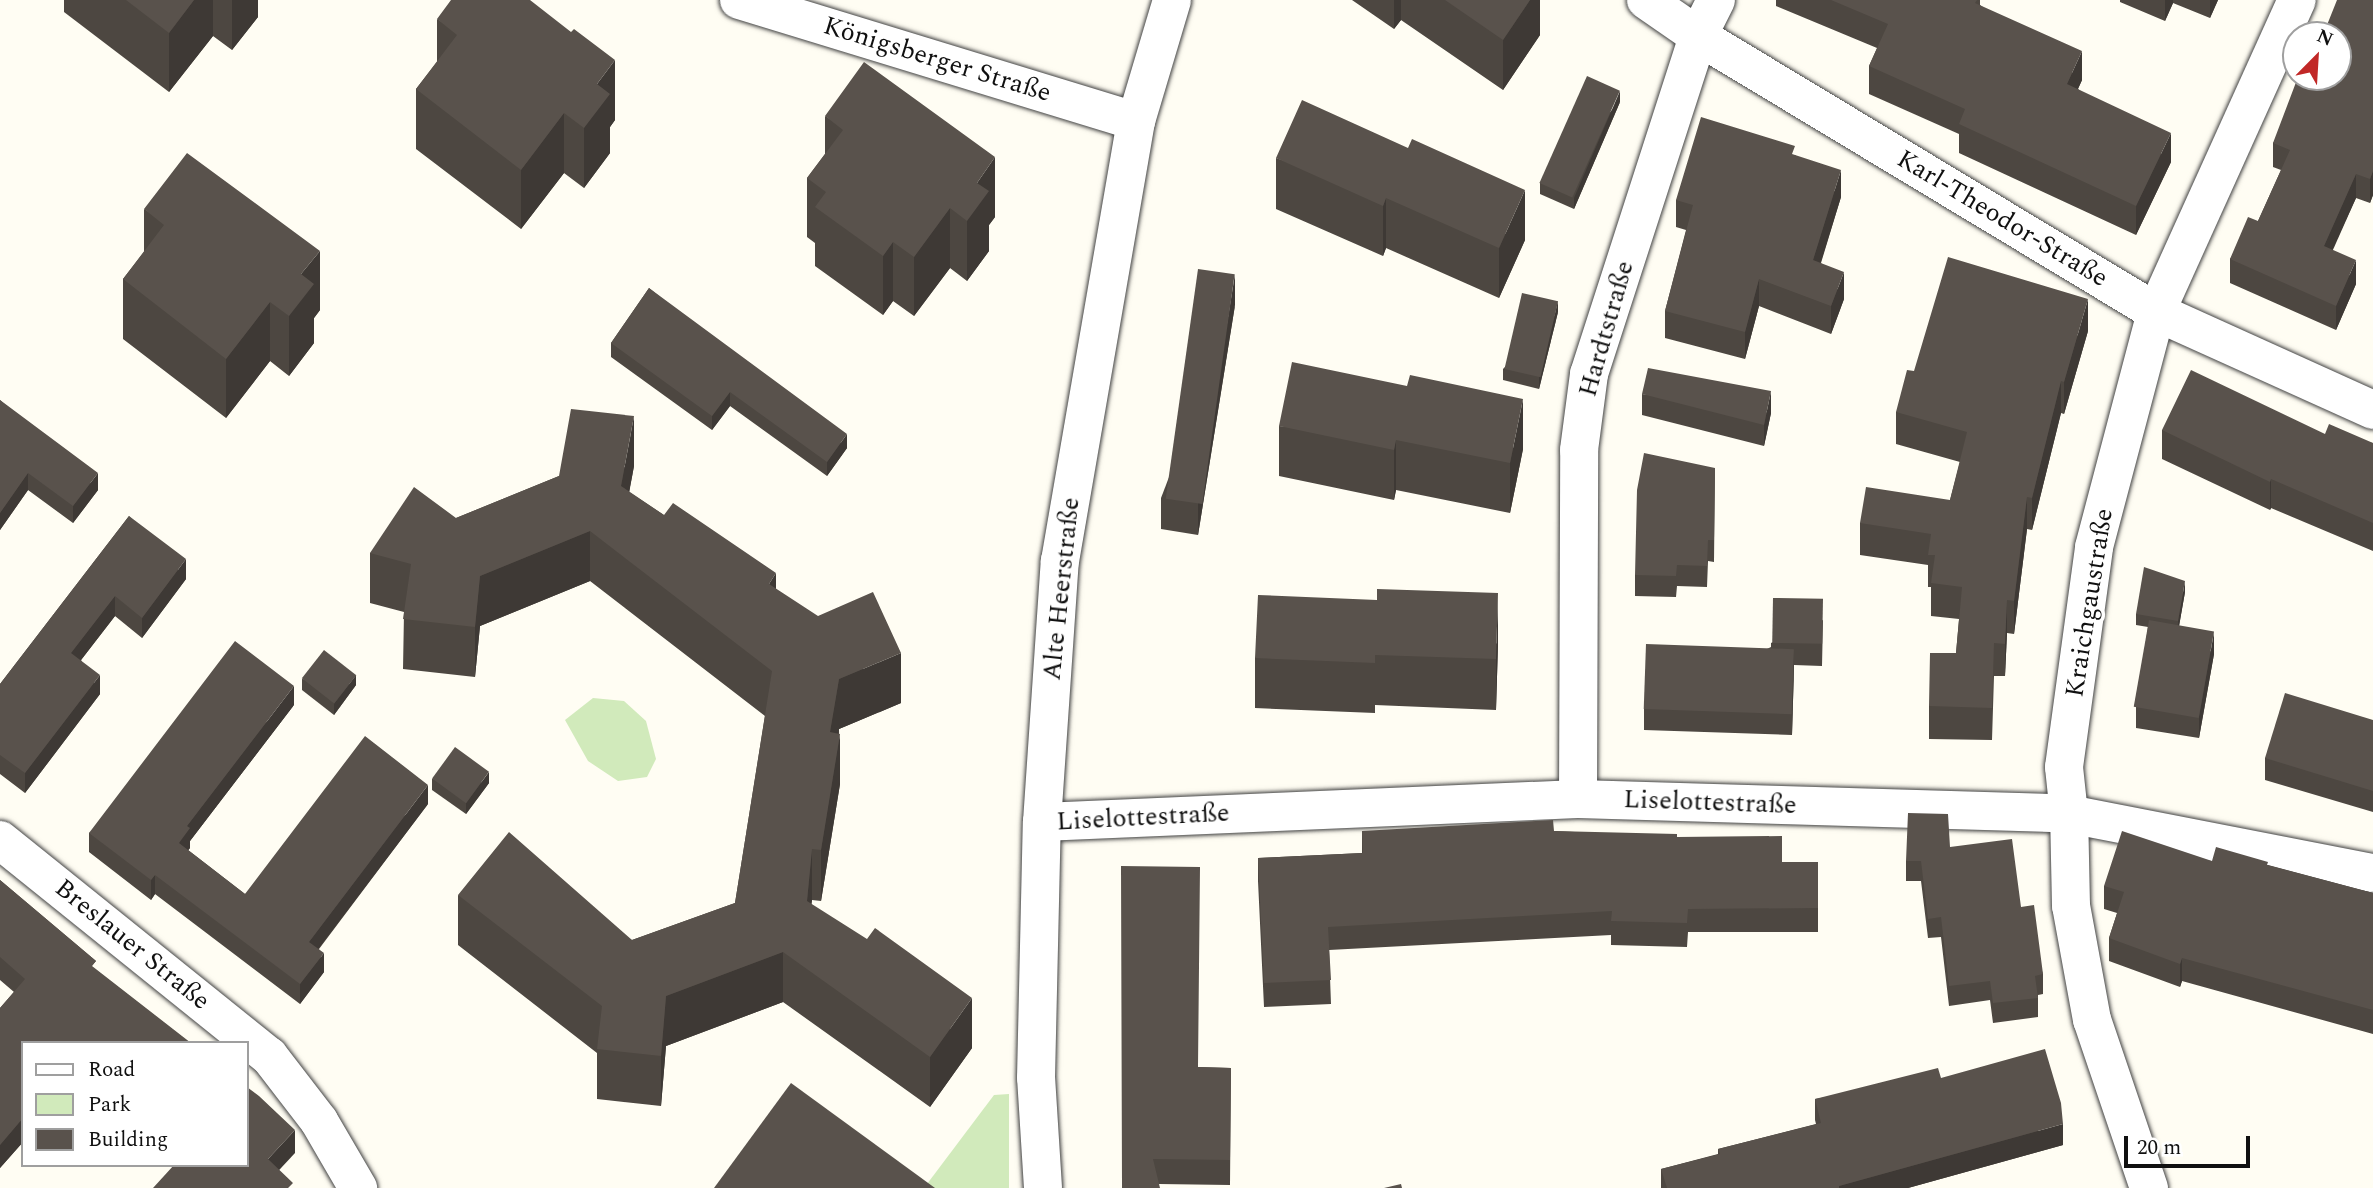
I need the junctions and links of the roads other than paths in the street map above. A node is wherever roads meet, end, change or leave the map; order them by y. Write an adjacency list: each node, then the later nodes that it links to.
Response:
1 (739, 0): 7 (street, Königsberger Straße)
2 (1172, 0): 7 (street, Alte Heerstraße)
3 (1646, 0): 6 (street, Karl-Theodor-Straße)
4 (1716, 0): 6 (street, Hardtstraße)
5 (2297, 0): 8 (street, Kraichgaustraße)
6 (1698, 36): 8 (street, Karl-Theodor-Straße); 10 (street, Hardtstraße)
7 (1136, 121): 12 (street, Alte Heerstraße)
8 (2156, 312): 9 (street, Karl-Theodor-Straße); 11 (street, Kraichgaustraße)
9 (2373, 410)
10 (1578, 799): 11 (street, Liselottestraße); 12 (street, Liselottestraße)
11 (2069, 814): 14 (street, Liselottestraße); 17 (street, Kraichgaustraße)
12 (1041, 822): 16 (street, Alte Heerstraße)
13 (0, 841): 15 (street, Breslauer Straße)
14 (2373, 873)
15 (358, 1188)
16 (1043, 1188)
17 (2150, 1188)

